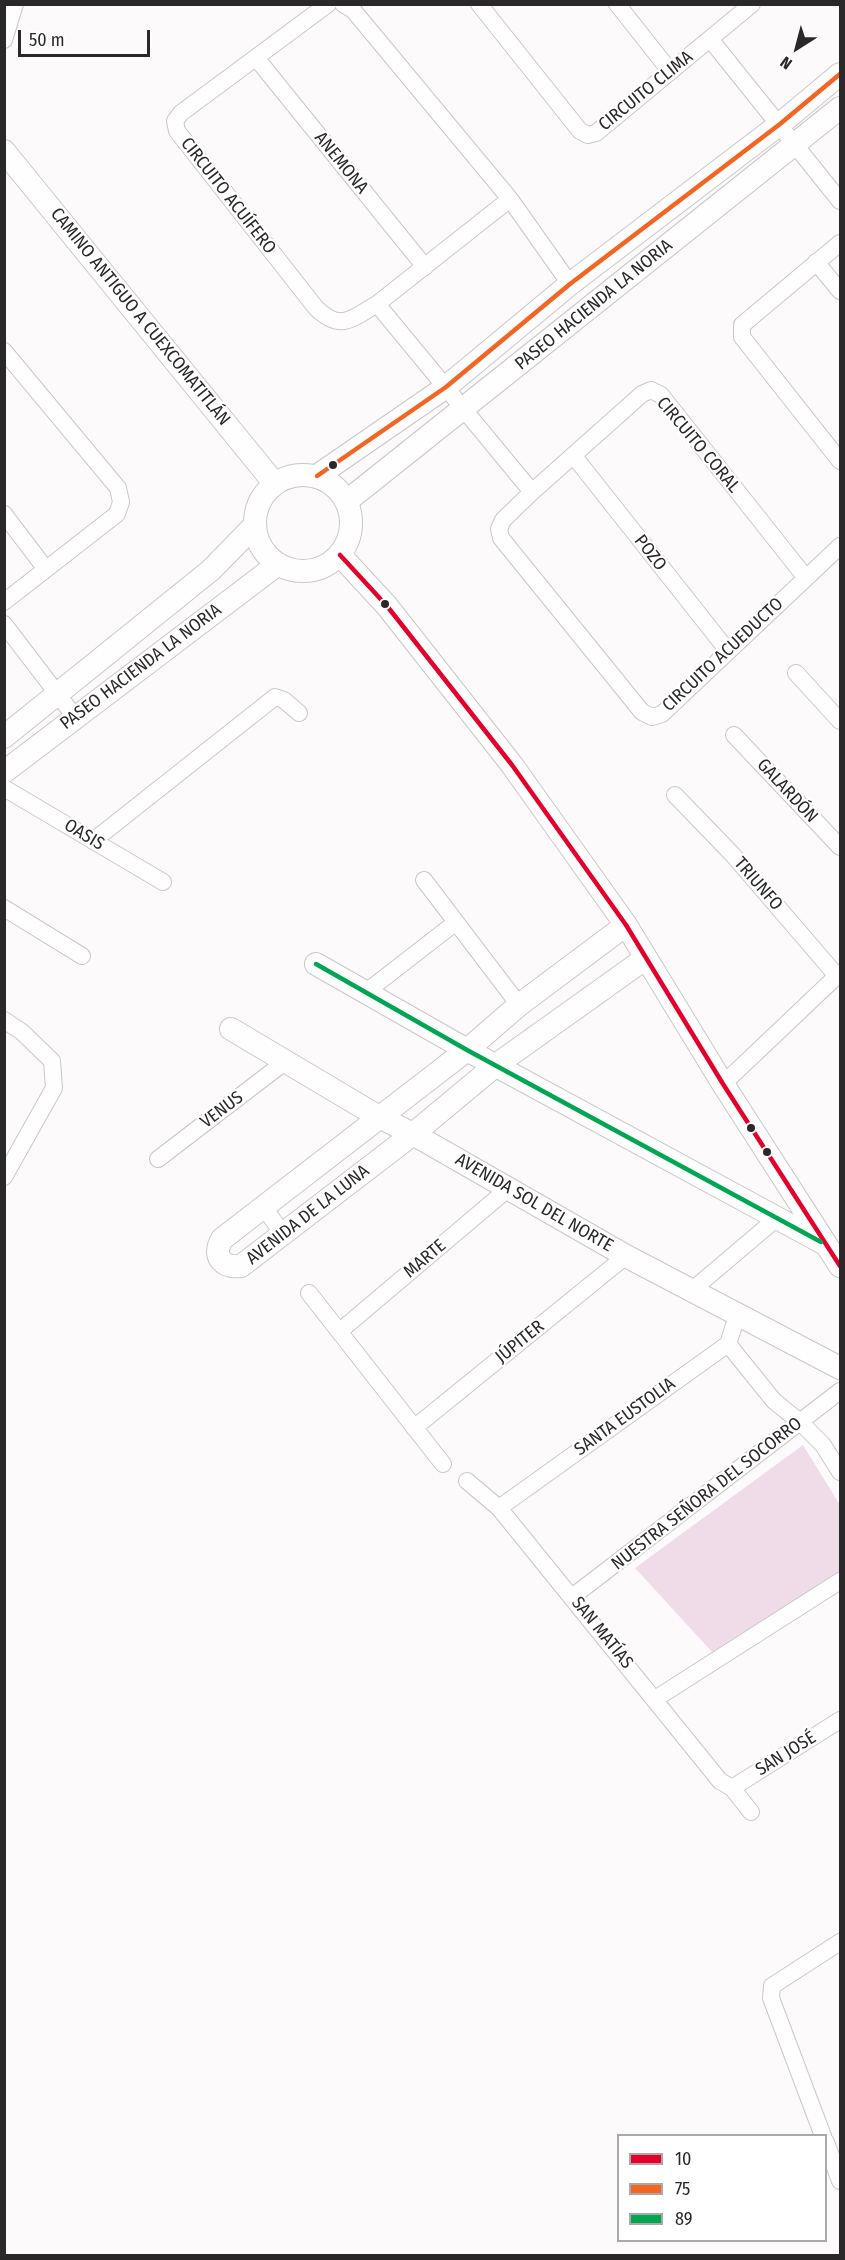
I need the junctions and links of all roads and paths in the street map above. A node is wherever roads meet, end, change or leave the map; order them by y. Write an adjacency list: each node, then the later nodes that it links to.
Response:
1 (15, 4): 8 (street)
2 (328, 4): 9 (street, CIRCUITO ACUÍFERO)
3 (343, 4): 16 (street)
4 (479, 4): 10 (street, CIRCUITO CLIMA)
5 (617, 4): 10 (street)
6 (747, 6): 7 (street, CIRCUITO CLIMA)
7 (710, 39): 10 (street, CIRCUITO CLIMA); 13 (street)
8 (4, 40)
9 (257, 58): 20 (street, ANEMONA); 23 (street, CIRCUITO ACUÍFERO)
10 (670, 71)
11 (840, 74): 13 (street, PASEO HACIENDA LA NORIA)
12 (840, 108): 14 (street, PASEO HACIENDA LA NORIA)
13 (780, 124): 14 (street); 21 (street, PASEO HACIENDA LA NORIA)
14 (796, 144): 17 (street); 26 (street, PASEO HACIENDA LA NORIA)
15 (8, 161): 30 (street, CAMINO ANTIGUO A CUEXCOMATITLÁN)
16 (510, 199): 20 (street, CIRCUITO ACUÍFERO); 21 (street)
17 (840, 201)
18 (840, 243): 19 (street)
19 (816, 262): 22 (street); 28 (street)
20 (425, 267): 23 (street, CIRCUITO ACUÍFERO)
21 (570, 284): 25 (street, PASEO HACIENDA LA NORIA)
22 (840, 291)
23 (377, 304): 25 (street)
24 (4, 351): 39 (street)
25 (446, 387): 26 (street); 29 (street, PASEO HACIENDA LA NORIA)
26 (464, 410): 31 (street); 32 (street, PASEO HACIENDA LA NORIA)
27 (573, 455): 31 (street, CIRCUITO CORAL); 40 (street, CIRCUITO CORAL); 43 (street, POZO)
28 (840, 461)
29 (317, 476): 30 (street); 32 (street)
30 (275, 484): 34 (street)
31 (532, 492): 35 (street, CIRCUITO CORAL)
32 (347, 501): 37 (street)
33 (4, 514): 39 (street)
34 (255, 525): 38 (street); 45 (street, PASEO HACIENDA LA NORIA)
35 (499, 529): 43 (street, CIRCUITO ACUEDUCTO)
36 (840, 546): 40 (street, CIRCUITO ACUEDUCTO)
37 (340, 555): 38 (street); 60 (street)
38 (278, 564): 47 (street, PASEO HACIENDA LA NORIA)
39 (45, 568): 41 (street)
40 (806, 578): 43 (street, CIRCUITO ACUEDUCTO)
41 (4, 602)
42 (4, 624): 45 (street)
43 (728, 651)
44 (796, 673): 48 (street)
45 (57, 694): 47 (street); 50 (street, PASEO HACIENDA LA NORIA)
46 (298, 713): 54 (street)
47 (75, 717): 51 (street, PASEO HACIENDA LA NORIA)
48 (840, 721)
49 (734, 735): 55 (street, GALARDÓN)
50 (4, 737)
51 (4, 772)
52 (4, 788): 54 (street, OASIS)
53 (675, 795): 64 (street, TRIUNFO)
54 (93, 841): 57 (street, OASIS)
55 (840, 847)
56 (424, 880): 59 (street)
57 (163, 882)
58 (4, 908): 61 (street)
59 (455, 923): 65 (street); 66 (street)
60 (626, 925): 62 (street); 66 (street, AVENIDA DE LA LUNA)
61 (82, 956)
62 (646, 958): 71 (street, AVENIDA DE LA LUNA); 72 (street)
63 (316, 964): 65 (street)
64 (839, 975): 72 (street)
65 (366, 992): 69 (street)
66 (519, 1005): 69 (street, AVENIDA DE LA LUNA)
67 (4, 1020): 76 (street)
68 (231, 1029): 70 (street, AVENIDA SOL DEL NORTE)
69 (467, 1050): 71 (street); 73 (street, AVENIDA DE LA LUNA)
70 (286, 1061): 73 (street, AVENIDA SOL DEL NORTE); 75 (street, VENUS)
71 (496, 1065): 74 (street, AVENIDA DE LA LUNA); 79 (street)
72 (723, 1084): 81 (street)
73 (379, 1117): 74 (street, AVENIDA SOL DEL NORTE); 78 (street, AVENIDA DE LA LUNA)
74 (413, 1134): 77 (street, AVENIDA SOL DEL NORTE); 80 (street, AVENIDA DE LA LUNA)
75 (158, 1159)
76 (4, 1177)
77 (509, 1188): 82 (street, AVENIDA SOL DEL NORTE); 87 (street, MARTE)
78 (263, 1206): 80 (street); 80 (street, AVENIDA DE LA LUNA)
79 (776, 1220): 81 (street); 84 (street)
80 (283, 1234)
81 (827, 1245): 83 (street)
82 (626, 1256): 84 (street, AVENIDA SOL DEL NORTE); 92 (street, JÚPITER)
83 (840, 1266)
84 (691, 1291): 86 (street, AVENIDA SOL DEL NORTE)
85 (309, 1293): 87 (street)
86 (737, 1316): 88 (street); 89 (street, AVENIDA SOL DEL NORTE)
87 (340, 1331): 92 (street)
88 (728, 1344): 91 (street); 96 (street, SANTA EUSTOLIA)
89 (840, 1368)
90 (840, 1391): 91 (street, NUESTRA SEÑORA DEL SOCORRO)
91 (800, 1422): 94 (street); 98 (street, NUESTRA SEÑORA DEL SOCORRO)
92 (414, 1428): 93 (street)
93 (444, 1464)
94 (840, 1472)
95 (467, 1481): 96 (street, SAN MATÍAS)
96 (499, 1508): 98 (street, SAN MATÍAS)
97 (840, 1581): 99 (street)
98 (572, 1597): 99 (street, SAN MATÍAS)
99 (656, 1699): 101 (street, SAN MATÍAS)
100 (840, 1720): 101 (street, SAN JOSÉ)
101 (732, 1788): 102 (street, SAN MATÍAS)
102 (751, 1812)
103 (840, 1942): 104 (street)
104 (822, 2134)
105 (827, 2147): 106 (street)
106 (840, 2181)

